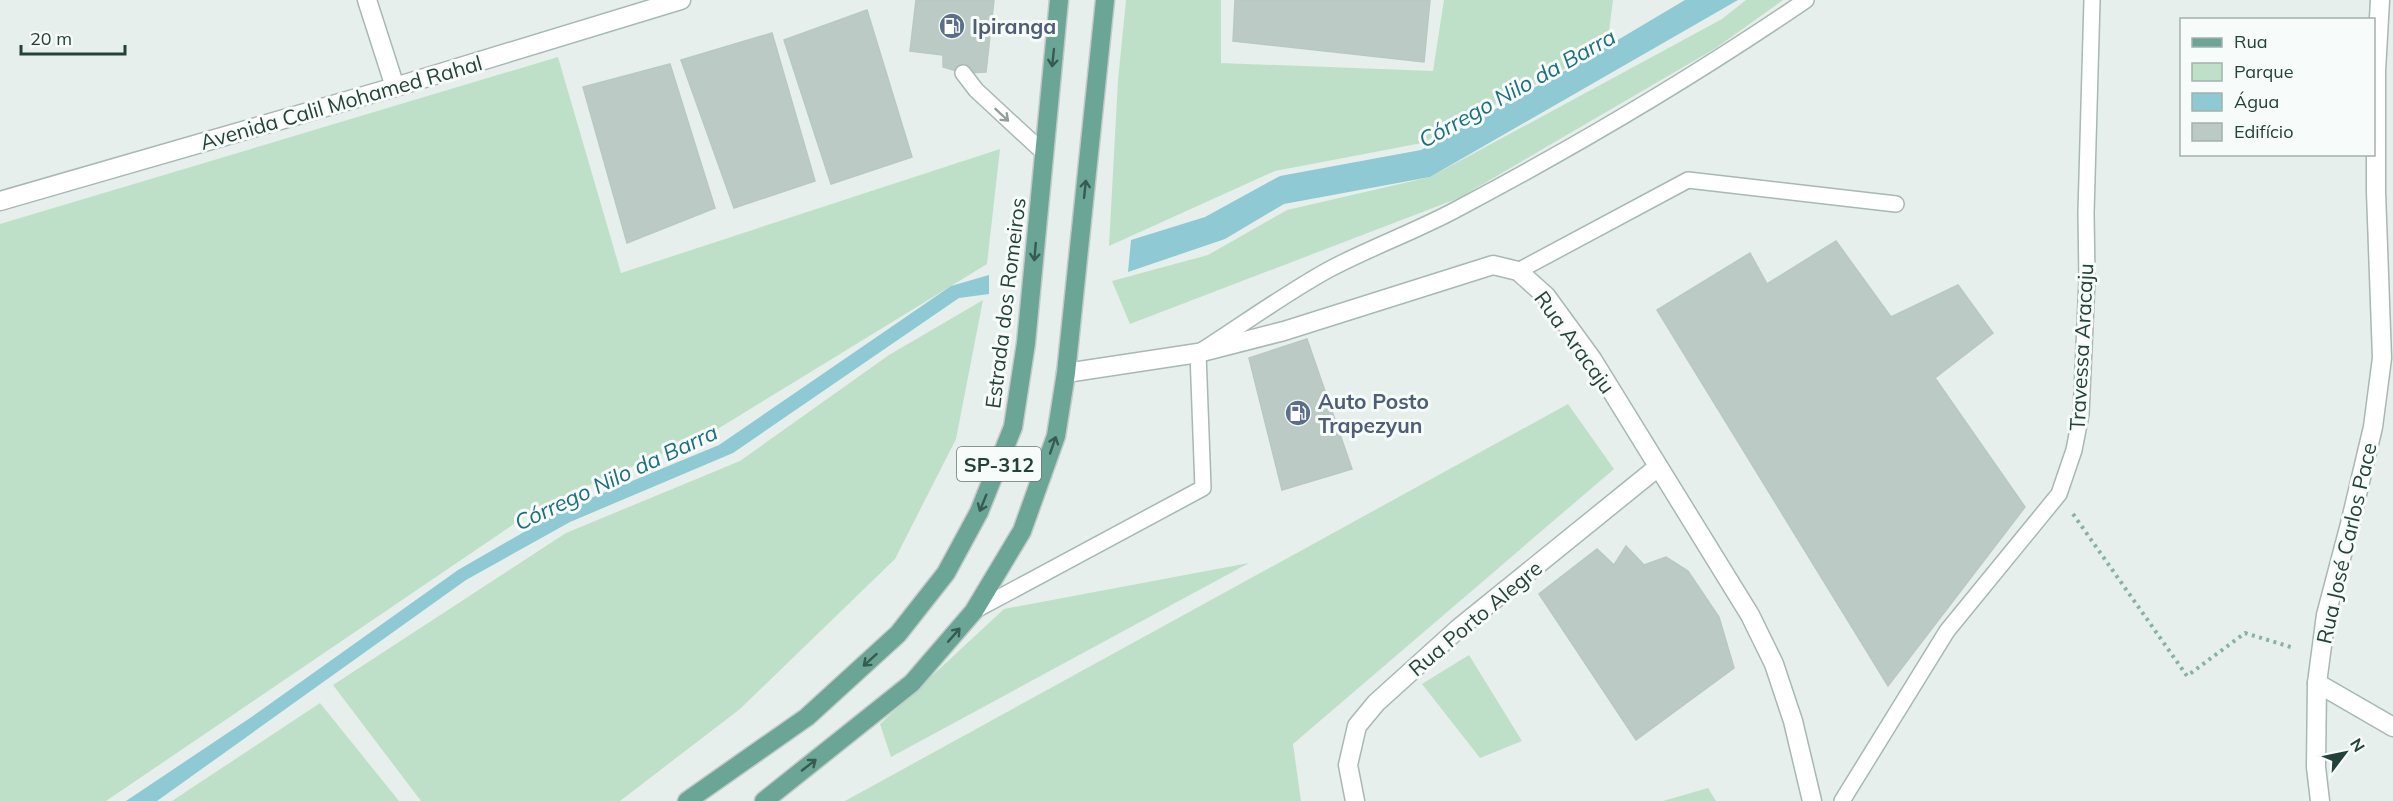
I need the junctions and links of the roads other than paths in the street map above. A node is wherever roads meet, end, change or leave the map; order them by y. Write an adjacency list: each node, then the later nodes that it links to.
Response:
1 (367, 0): 9 (street)
2 (681, 0): 9 (street, Avenida Calil Mohamed Rahal)
3 (1059, 0): 10 (main road, Estrada dos Romeiros / SP-312, one-way to 10)
4 (1105, 0): 16 (main road, SP-312, one-way to 4)
5 (1806, 0): 14 (lane)
6 (2092, 0): 25 (lane, Travessa Aracaju)
7 (2380, 0): 15 (street, Rua José Carlos Pace)
8 (963, 73): 10 (lane, one-way to 10)
9 (395, 87): 11 (street, Avenida Calil Mohamed Rahal)
10 (1044, 153): 21 (main road, Estrada dos Romeiros / SP-312, one-way to 21)
11 (0, 201)
12 (1896, 204): 13 (lane)
13 (1518, 271): 14 (street, Rua Aracaju); 17 (street, Rua Aracaju)
14 (1198, 353): 16 (street, Rua Aracaju); 18 (lane)
15 (2387, 361): 19 (street, Rua José Carlos Pace)
16 (1066, 373): 18 (main road, SP-312, one-way to 16)
17 (1658, 467): 23 (street, Rua Porto Alegre); 24 (street, Rua Aracaju)
18 (974, 610): 22 (main road, SP-312, one-way to 18)
19 (2317, 683): 20 (street); 26 (street, Rua José Carlos Pace)
20 (2393, 727)
21 (687, 801)
22 (764, 801)
23 (1355, 801)
24 (1812, 801)
25 (1842, 801)
26 (2320, 801)

